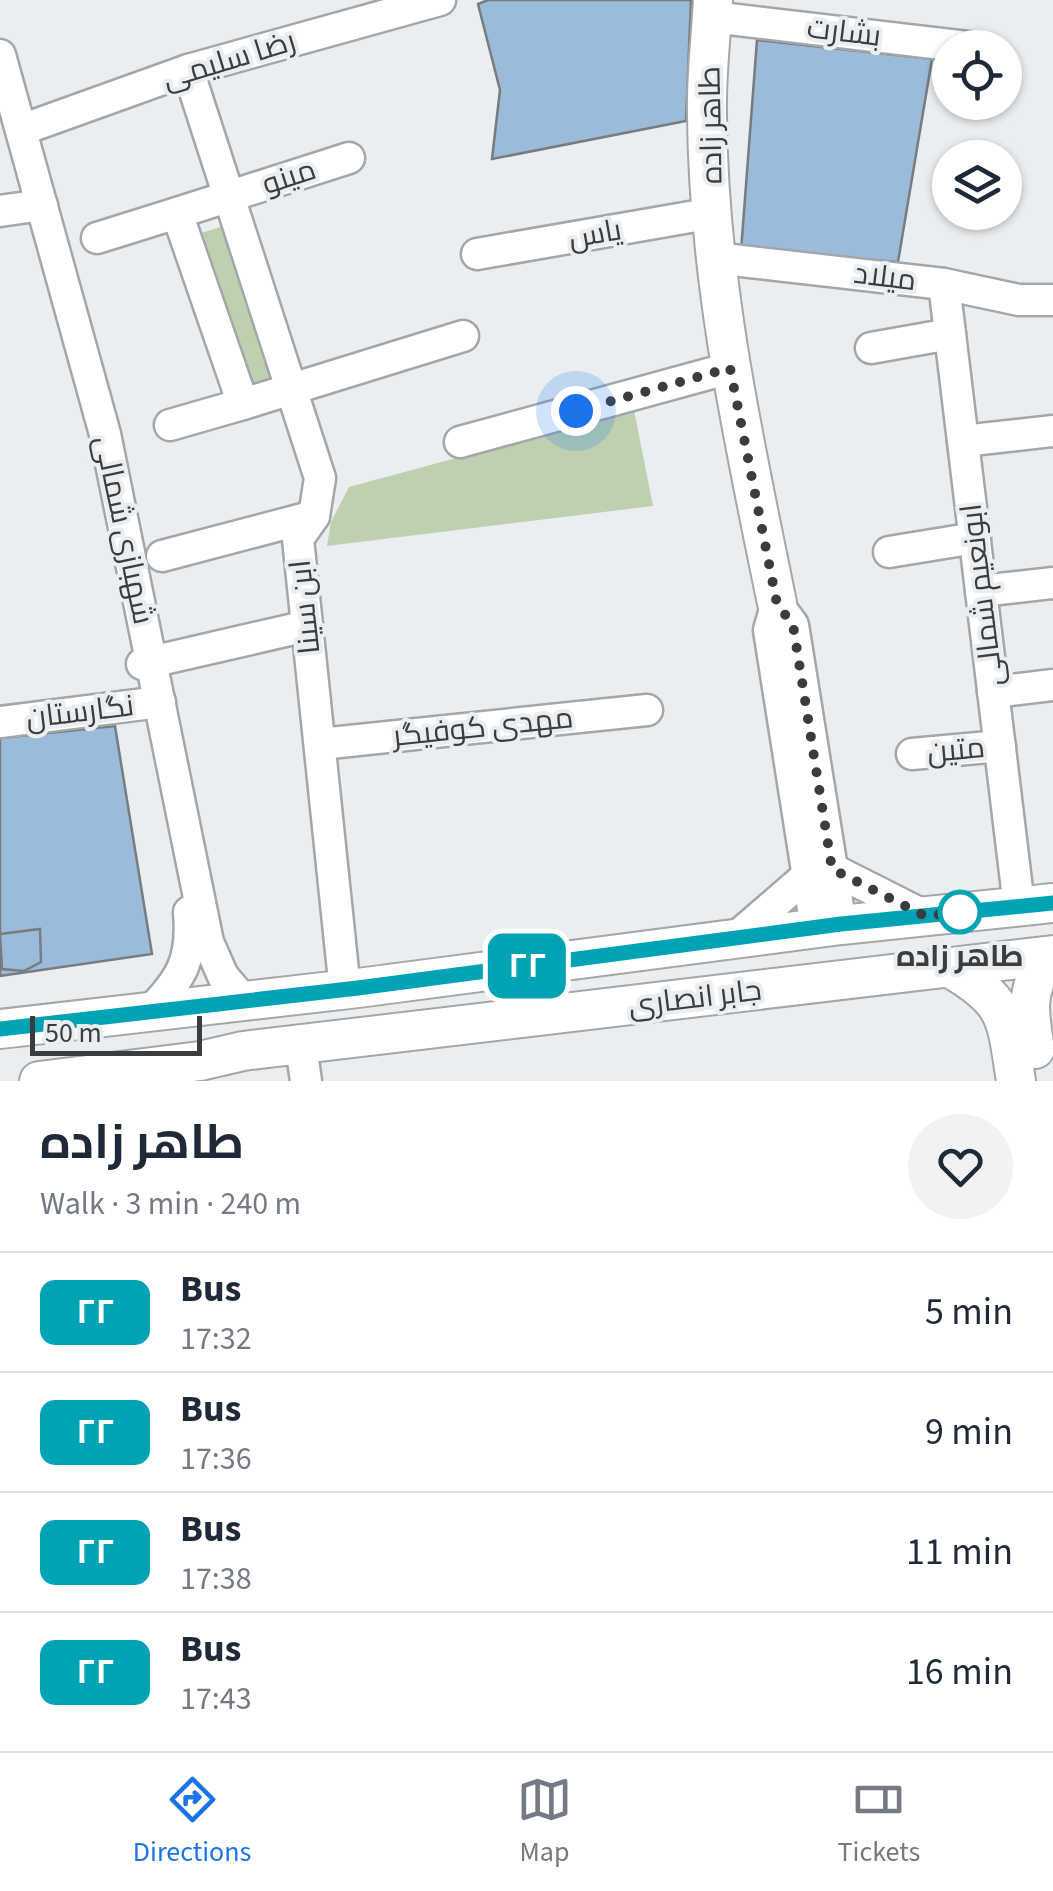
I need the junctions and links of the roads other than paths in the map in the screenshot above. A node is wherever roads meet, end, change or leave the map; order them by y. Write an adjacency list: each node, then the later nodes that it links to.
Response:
1 (440, 0): 3 (street, رضا سلیمی)
2 (712, 9): 4 (street, بشارت); 14 (main road, طاهر زاده)
3 (335, 14): 6 (street, رضا سلیمی)
4 (932, 42)
5 (0, 55): 8 (street, شهبازی شمالی)
6 (188, 70): 8 (street, رضا سلیمی); 10 (street, ابن سینا)
7 (0, 91): 11 (street, شهبازی شمالی)
8 (21, 130): 11 (street, شهبازی شمالی)
9 (349, 158): 10 (street, مینو)
10 (229, 196): 13 (street, مینو); 24 (street, ابن سینا)
11 (37, 206): 12 (street); 38 (street, شهبازی شمالی)
12 (0, 211)
13 (176, 213): 15 (street, مینو); 25 (street)
14 (712, 213): 16 (street, یاس); 17 (main road, طاهر زاده)
15 (97, 238)
16 (477, 254)
17 (716, 258): 18 (street, میلاد); 23 (main road, طاهر زاده)
18 (944, 284): 19 (street, میلاد); 20 (street, ابونعیم شمالی)
19 (1053, 300)
20 (950, 334): 22 (street); 28 (street, ابونعیم شمالی)
21 (462, 336): 24 (street)
22 (872, 348)
23 (730, 368): 29 (street); 36 (main road, طاهر زاده)
24 (291, 390): 25 (street); 30 (street, ابن سینا)
25 (242, 404): 26 (street)
26 (170, 425)
27 (1053, 431): 28 (street)
28 (963, 441): 31 (street, ابونعیم شمالی)
29 (460, 442)
30 (314, 516): 33 (street); 37 (street, ابن سینا)
31 (975, 538): 32 (street); 35 (street, ابونعیم شمالی)
32 (889, 552)
33 (162, 556)
34 (1053, 583): 35 (street)
35 (981, 591): 40 (street, ابونعیم شمالی)
36 (777, 604): 47 (street)
37 (307, 626): 38 (street); 44 (street, ابن سینا)
38 (147, 663): 41 (street, شهبازی شمالی)
39 (1053, 684): 40 (street)
40 (994, 692): 45 (street, ابونعیم شمالی)
41 (155, 703): 43 (street, نگارستان); 56 (street, شهبازی شمالی); 57 (street, شهبازی شمالی)
42 (647, 710): 44 (street, مهدی کوفیگر)
43 (0, 722)
44 (320, 744): 55 (street, ابن سینا)
45 (1000, 746): 46 (street, متین); 48 (street, ابونعیم شمالی)
46 (912, 754)
47 (820, 872): 49 (street); 50 (street); 51 (street)
48 (1036, 904): 49 (main road, جابر انصاری)
49 (925, 916): 50 (main road, جابر انصاری)
50 (828, 926): 51 (main road, جابر انصاری); 54 (main road)
51 (734, 939): 55 (main road, جابر انصاری)
52 (1049, 956): 53 (main road, جابر انصاری); 64 (main road)
53 (950, 968): 54 (main road, جابر انصاری); 63 (main road)
54 (836, 981): 59 (main road, جابر انصاری)
55 (346, 990): 56 (main road, جابر انصاری)
56 (244, 1002): 57 (main road, جابر انصاری)
57 (149, 1012): 58 (main road, جابر انصاری)
58 (0, 1030)
59 (304, 1064): 60 (main road, جابر انصاری)
60 (242, 1066): 61 (main road, جابر انصاری)
61 (205, 1071): 62 (main road, جابر انصاری)
62 (42, 1081)
63 (1016, 1081)
64 (1041, 1081)

